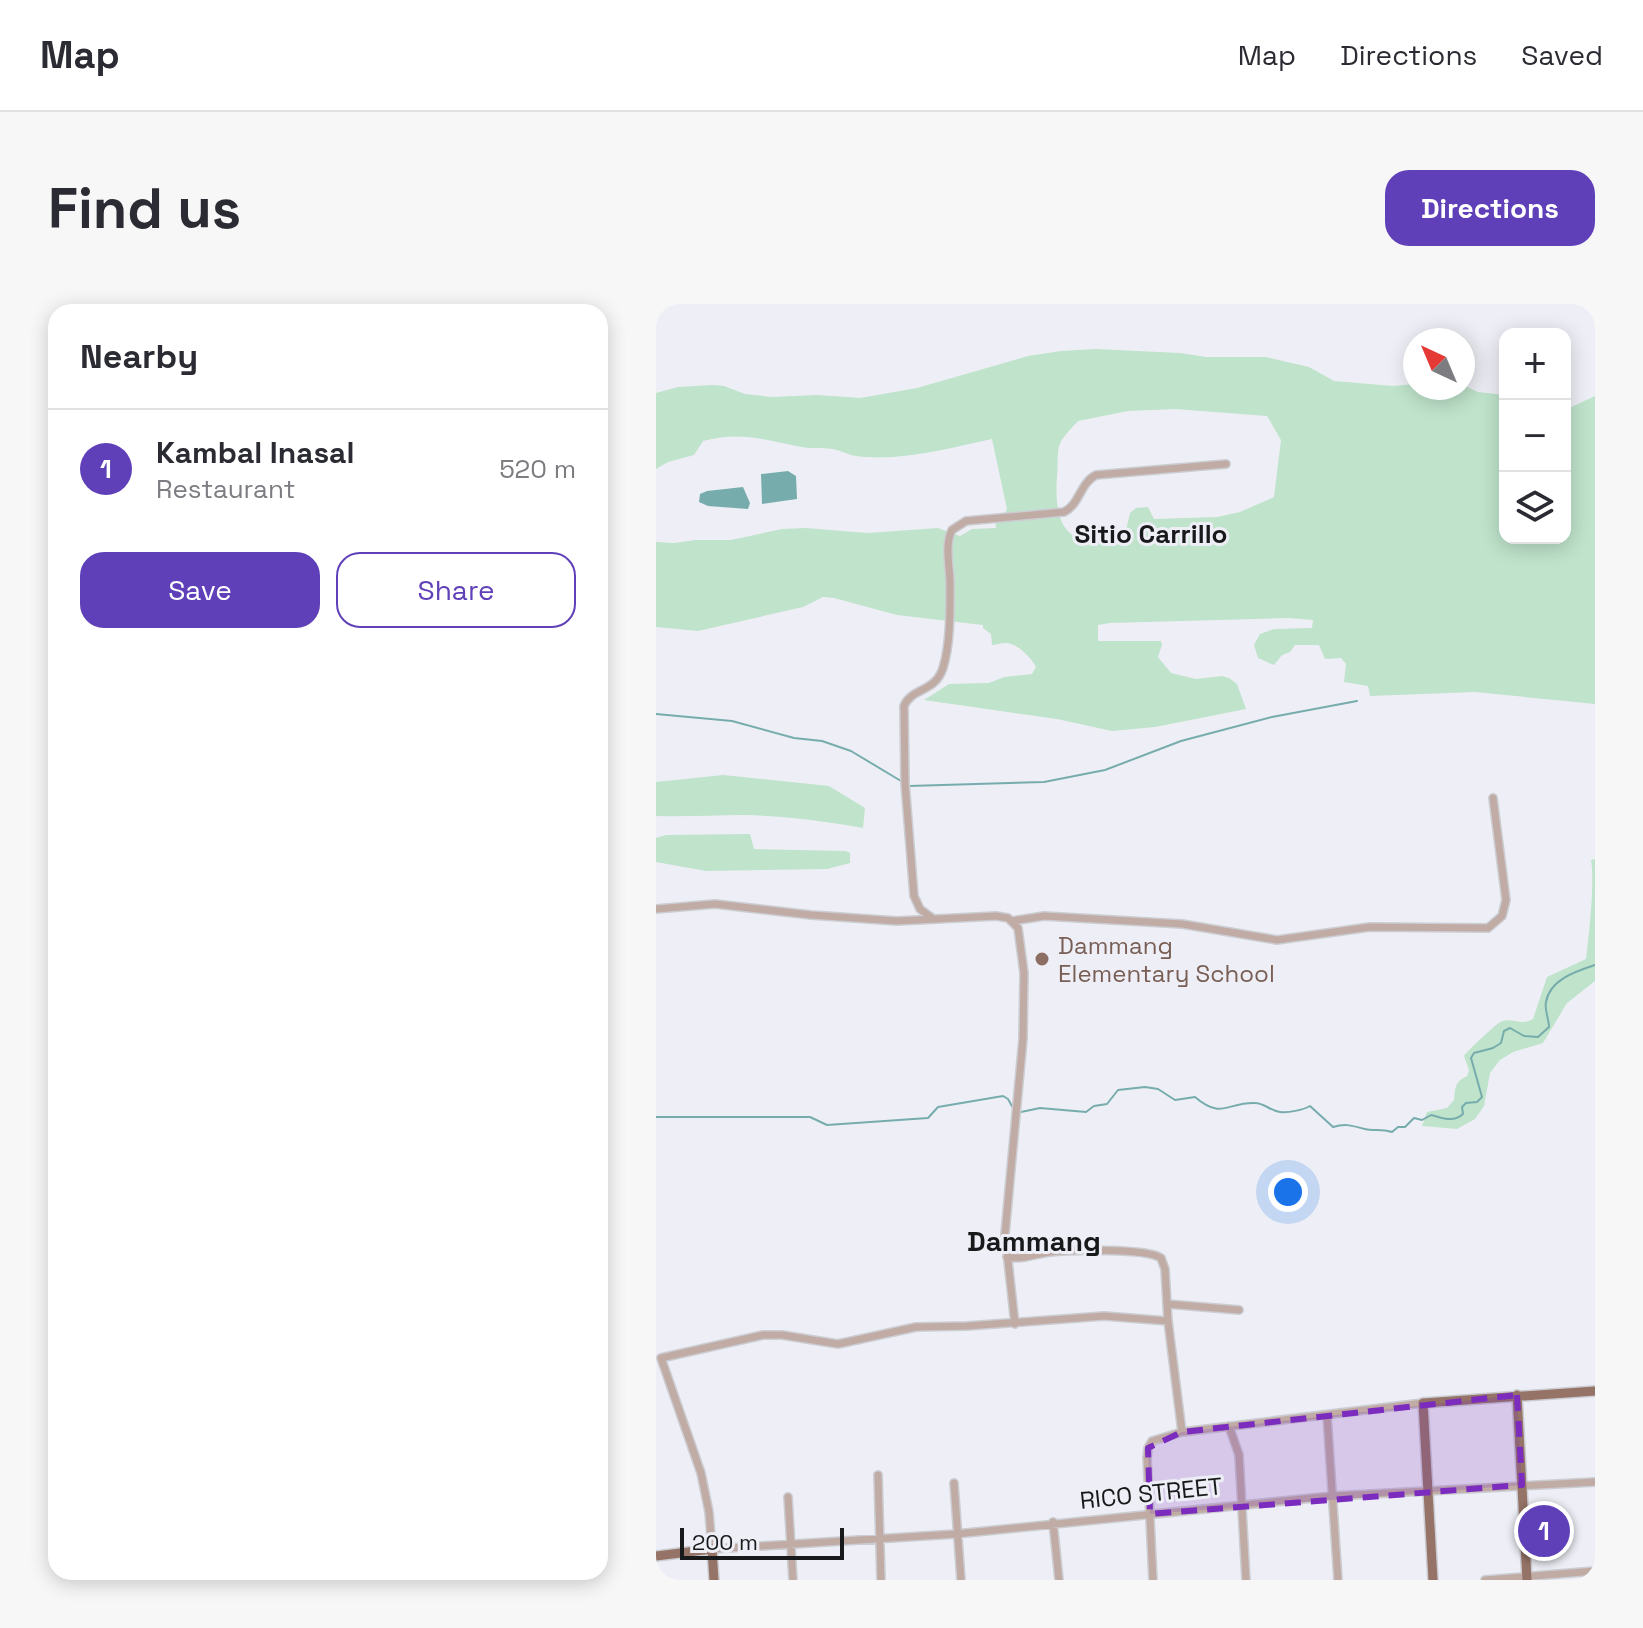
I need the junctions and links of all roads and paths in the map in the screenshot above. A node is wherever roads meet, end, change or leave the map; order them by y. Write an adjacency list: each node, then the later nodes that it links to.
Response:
1 (1226, 464): 3 (street)
2 (1493, 798): 7 (street)
3 (916, 903): 5 (street); 6 (street)
4 (656, 909): 6 (street)
5 (933, 919): 6 (street); 7 (street)
6 (909, 921)
7 (1012, 921): 8 (street)
8 (1007, 1257): 9 (street); 12 (street)
9 (1167, 1304): 10 (street); 11 (street)
10 (1239, 1310)
11 (1168, 1321): 12 (street); 18 (street)
12 (1015, 1324): 32 (street)
13 (1595, 1391): 14 (main road)
14 (1517, 1395): 15 (main road); 22 (main road)
15 (1423, 1403): 16 (street); 23 (main road)
16 (1327, 1415): 17 (street); 24 (street)
17 (1229, 1426): 18 (street); 26 (street)
18 (1182, 1432): 27 (street)
19 (878, 1475): 30 (street)
20 (1595, 1482): 22 (street, RICO STREET)
21 (954, 1483): 29 (street)
22 (1522, 1485): 23 (street, RICO STREET); 35 (main road)
23 (1427, 1490): 24 (street, RICO STREET); 44 (main road)
24 (1333, 1496): 26 (street, RICO STREET); 43 (street)
25 (788, 1497): 31 (street)
26 (1242, 1504): 27 (street, RICO STREET); 42 (street)
27 (1150, 1514): 28 (street, RICO STREET); 41 (street)
28 (1053, 1522): 29 (street, RICO STREET); 40 (street)
29 (956, 1534): 30 (street, RICO STREET); 39 (street)
30 (879, 1539): 31 (street, RICO STREET); 38 (street)
31 (790, 1545): 32 (street, RICO STREET); 37 (street)
32 (712, 1549): 33 (main road); 36 (main road)
33 (656, 1556)
34 (1595, 1571): 35 (street)
35 (1527, 1578): 45 (street)
36 (714, 1580)
37 (793, 1580)
38 (881, 1580)
39 (961, 1580)
40 (1059, 1580)
41 (1153, 1580)
42 (1246, 1580)
43 (1338, 1580)
44 (1433, 1580)
45 (1485, 1580)

